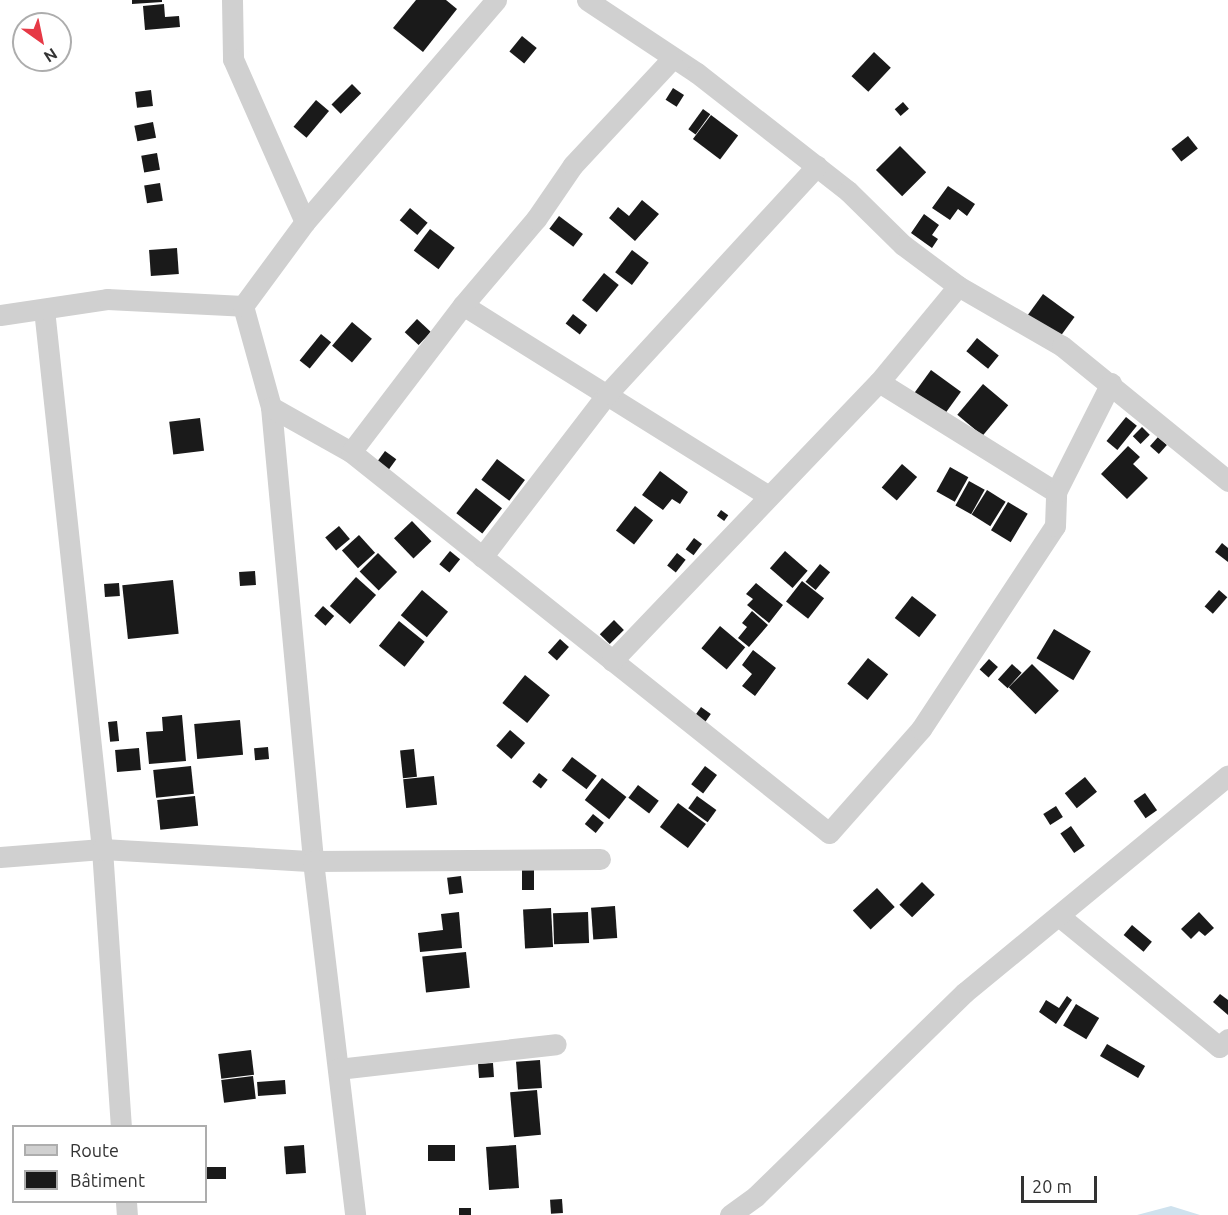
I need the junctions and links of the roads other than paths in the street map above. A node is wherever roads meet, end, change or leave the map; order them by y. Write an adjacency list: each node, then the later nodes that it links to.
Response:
1 (232, 0): 6 (street)
2 (496, 0): 6 (street)
3 (587, 0): 4 (street)
4 (672, 59): 5 (street); 8 (street)
5 (817, 166): 7 (street); 14 (street)
6 (305, 222): 9 (street)
7 (958, 286): 12 (street); 13 (street)
8 (463, 305): 14 (street); 16 (street)
9 (243, 306): 10 (street); 15 (street)
10 (44, 309): 11 (street); 23 (street)
11 (0, 315)
12 (879, 382): 18 (street); 19 (street)
13 (1111, 383): 17 (street); 18 (street)
14 (607, 394): 19 (street); 20 (street)
15 (271, 407): 16 (street); 26 (street)
16 (351, 452): 20 (street)
17 (1228, 481)
18 (1056, 492): 21 (street)
19 (767, 495): 21 (street)
20 (482, 557): 21 (street)
21 (612, 661)
22 (1228, 775): 27 (street)
23 (102, 849): 24 (street); 26 (street); 31 (street)
24 (0, 857)
25 (600, 859): 26 (street)
26 (313, 861): 30 (street)
27 (1059, 916): 28 (street); 33 (street)
28 (1228, 1039)
29 (556, 1044): 30 (street)
30 (338, 1069): 32 (street)
31 (121, 1125)
32 (355, 1215)
33 (730, 1215)

